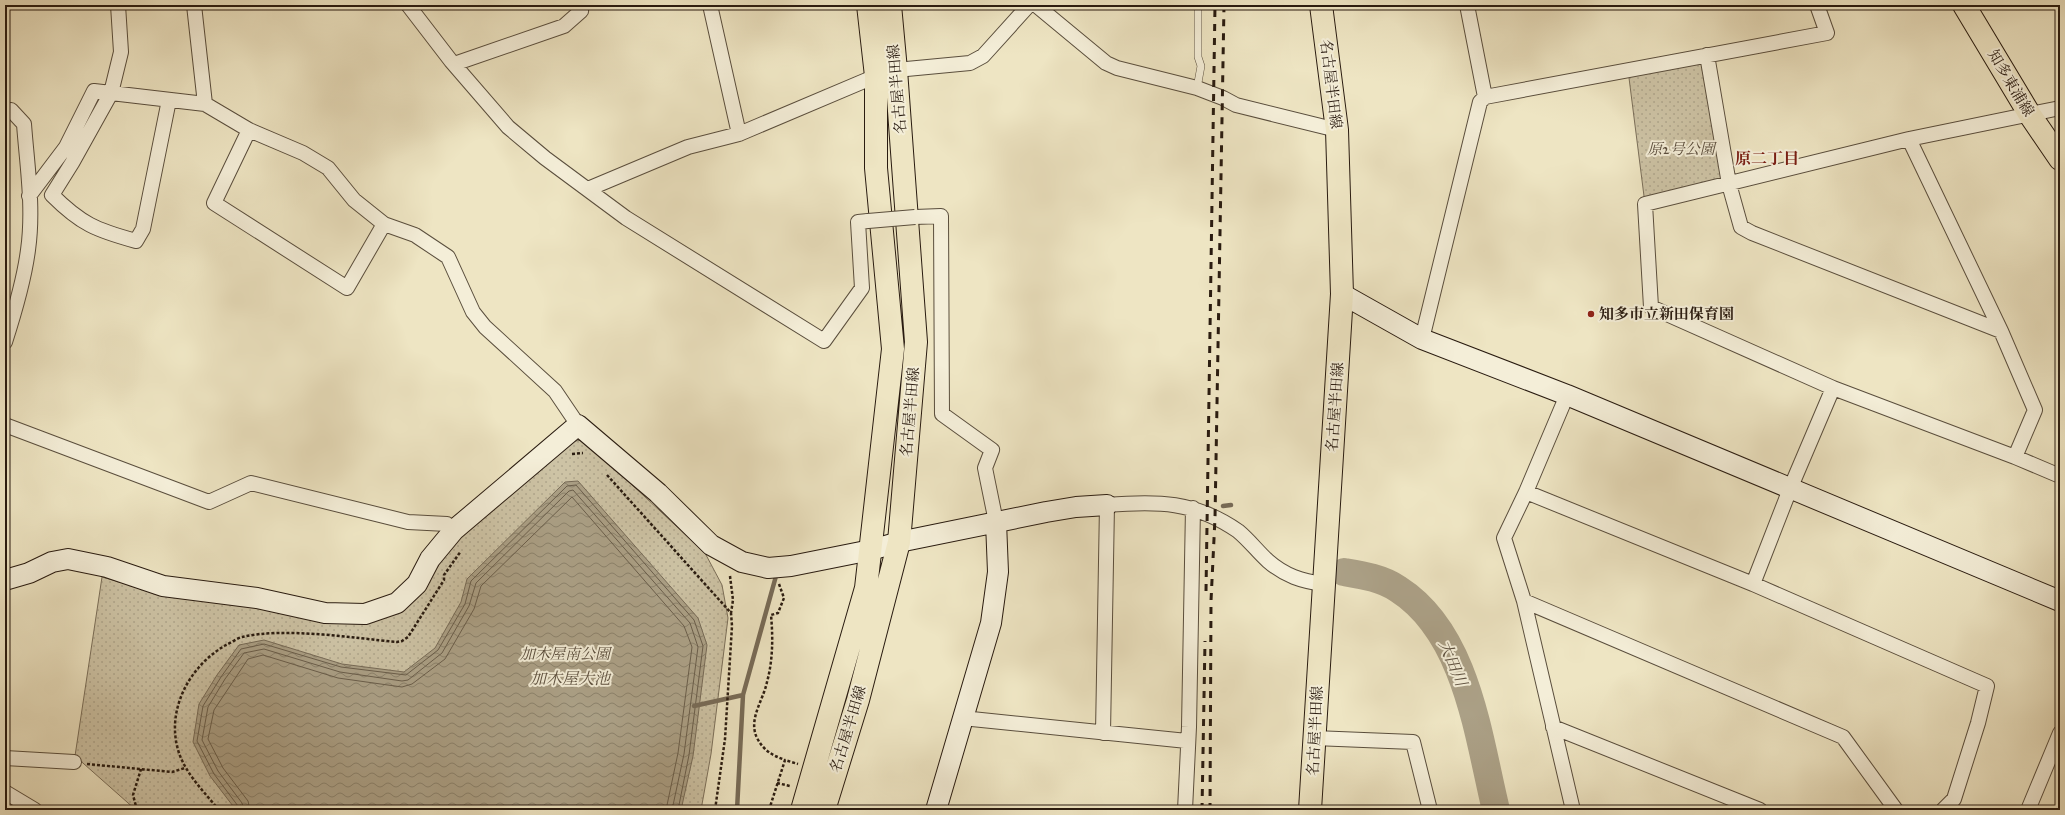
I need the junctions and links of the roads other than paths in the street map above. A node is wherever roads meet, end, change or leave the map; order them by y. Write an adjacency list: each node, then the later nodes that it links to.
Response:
1 (118, 5): 20 (street)
2 (194, 5): 23 (street)
3 (408, 5): 16 (street)
4 (578, 5): 16 (street)
5 (710, 5): 29 (street)
6 (868, 5): 18 (main road, 名古屋半田線)
7 (890, 5): 17 (main road, 名古屋半田線)
8 (1029, 5): 17 (street)
9 (1036, 5): 19 (street)
10 (1198, 5): 19 (lane)
11 (1321, 5): 28 (main road, 名古屋半田線)
12 (1467, 5): 21 (street)
13 (1817, 5): 15 (street)
14 (1964, 5): 26 (main road, 知多東浦線)
15 (1707, 55): 21 (street); 32 (street)
16 (454, 64): 33 (street)
17 (896, 70): 18 (street); 52 (main road, 名古屋半田線)
18 (876, 76): 29 (street); 53 (main road, 名古屋半田線)
19 (1197, 88): 28 (street)
20 (111, 93): 22 (street); 22 (street); 34 (street)
21 (1485, 97): 38 (street)
22 (169, 100): 23 (street)
23 (205, 104): 27 (street)
24 (2060, 108): 26 (street)
25 (5, 112): 34 (street)
26 (2030, 115): 30 (street); 31 (main road, 知多東浦線)
27 (249, 130): 35 (street); 35 (street)
28 (1337, 130): 36 (main road, 名古屋半田線)
29 (739, 134): 33 (street)
30 (1909, 139): 32 (street); 37 (street)
31 (2060, 159)
32 (1730, 184): 37 (street); 40 (street)
33 (588, 189): 50 (street, bridge)
34 (29, 196): 39 (street)
35 (384, 224): 43 (street)
36 (1342, 294): 38 (street); 55 (main road, 名古屋半田線)
37 (2001, 331): 44 (street)
38 (1422, 339): 41 (street)
39 (5, 342)
40 (1833, 388): 44 (street); 46 (street)
41 (1567, 395): 46 (street); 47 (street)
42 (5, 425): 51 (street)
43 (578, 425): 51 (street); 53 (street)
44 (2015, 457): 45 (street)
45 (2060, 476)
46 (1790, 489): 56 (street); 58 (street)
47 (1526, 492): 56 (street); 57 (street)
48 (1107, 505): 49 (street); 50 (street); 61 (street)
49 (1194, 508): 55 (street); 64 (street)
50 (996, 522): 52 (street); 59 (street)
51 (454, 530): 54 (street)
52 (899, 542): 53 (street); 70 (main road, 名古屋半田線)
53 (871, 550): 69 (main road, 名古屋半田線)
54 (5, 580)
55 (1323, 584): 63 (main road, 名古屋半田線)
56 (1753, 584): 78 (street)
57 (1524, 601): 60 (street); 77 (street)
58 (2060, 601)
59 (962, 718): 61 (street); 71 (street)
60 (1553, 727): 75 (street); 76 (street)
61 (1103, 733): 64 (street)
62 (2060, 733): 79 (street)
63 (1314, 738): 73 (main road, 名古屋半田線); 74 (street)
64 (1187, 741): 72 (street)
65 (5, 758): 66 (street)
66 (74, 762)
67 (5, 792): 68 (street)
68 (35, 810)
69 (802, 810)
70 (824, 810)
71 (936, 810)
72 (1185, 810)
73 (1310, 810)
74 (1430, 810)
75 (1573, 810)
76 (1760, 810)
77 (1896, 810)
78 (1943, 810)
79 (2028, 810)

